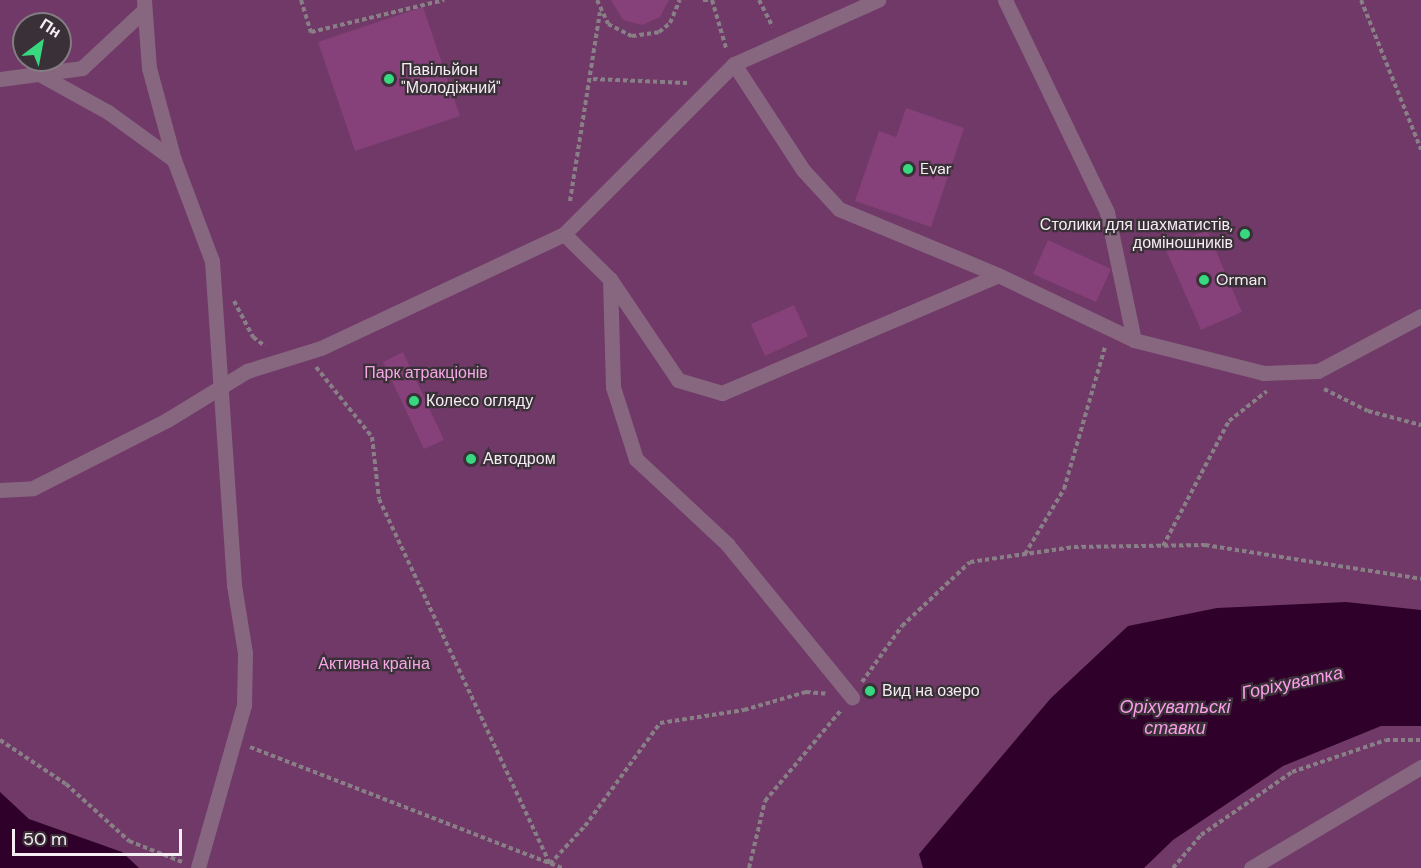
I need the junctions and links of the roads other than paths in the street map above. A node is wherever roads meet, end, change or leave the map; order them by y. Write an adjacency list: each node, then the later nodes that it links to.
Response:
1 (878, 0): 4 (street)
2 (1005, 0): 12 (street)
3 (143, 6): 5 (street); 7 (street)
4 (734, 64): 8 (street); 9 (street)
5 (41, 75): 6 (street); 7 (street)
6 (0, 79)
7 (174, 160): 13 (street)
8 (564, 234): 10 (street); 13 (street)
9 (998, 275): 10 (street); 12 (street)
10 (610, 279): 15 (street)
11 (1421, 316): 12 (street)
12 (1134, 340)
13 (222, 385): 14 (street); 17 (street)
14 (0, 489)
15 (852, 697)
16 (1421, 767): 18 (street)
17 (193, 866)
18 (1251, 868)

